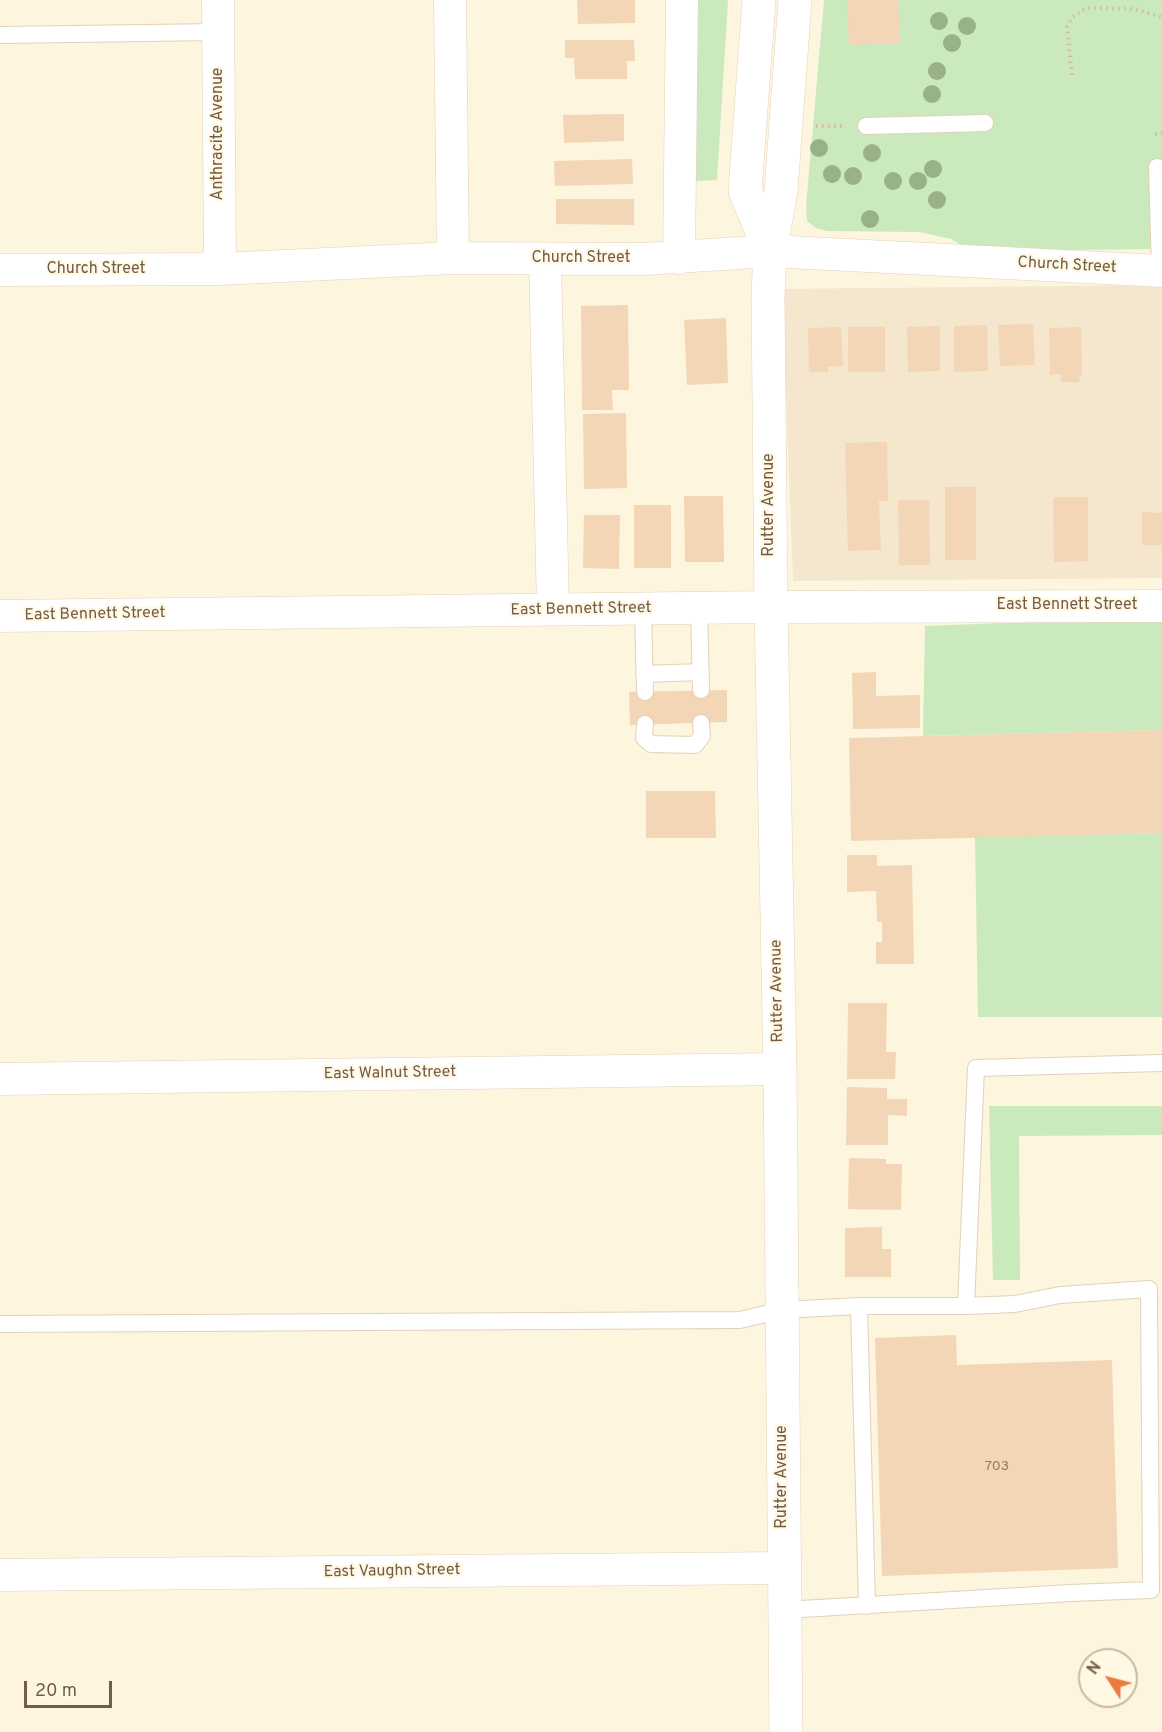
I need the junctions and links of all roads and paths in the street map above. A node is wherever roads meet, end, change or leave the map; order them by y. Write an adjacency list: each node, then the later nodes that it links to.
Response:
1 (218, 0): 7 (street, Anthracite Avenue)
2 (450, 0): 16 (street)
3 (682, 0): 17 (street)
4 (759, 0): 15 (main road, Rutter Avenue)
5 (795, 0): 15 (main road, Rutter Avenue)
6 (1162, 17): 9 (path)
7 (219, 32): 8 (lane); 19 (street, Anthracite Avenue)
8 (0, 35)
9 (1072, 75)
10 (986, 123): 11 (lane)
11 (866, 126)
12 (1162, 133): 13 (path)
13 (1155, 134)
14 (1157, 166): 21 (lane)
15 (770, 251): 17 (street, Church Street); 21 (street, Church Street); 23 (main road, Rutter Avenue)
16 (453, 258): 18 (street, Church Street); 19 (street, Church Street)
17 (680, 258): 18 (street, Church Street)
18 (545, 259): 26 (street)
19 (220, 268): 20 (street, Church Street)
20 (0, 270)
21 (1161, 271)
22 (1162, 606): 23 (street, East Bennett Street)
23 (771, 607): 24 (street, East Bennett Street); 35 (main road, Rutter Avenue)
24 (699, 608): 25 (street, East Bennett Street); 28 (lane)
25 (643, 609): 26 (street, East Bennett Street); 29 (lane)
26 (552, 610): 27 (street, East Bennett Street)
27 (0, 616)
28 (701, 672): 29 (lane); 30 (lane)
29 (644, 674): 31 (lane)
30 (701, 690)
31 (645, 692)
32 (701, 723): 33 (lane)
33 (645, 724)
34 (1162, 1063): 38 (lane)
35 (780, 1069): 36 (street, East Walnut Street); 39 (main road, Rutter Avenue)
36 (0, 1079)
37 (859, 1306): 38 (lane); 39 (lane); 43 (lane)
38 (966, 1306): 43 (lane)
39 (782, 1310): 40 (lane); 41 (main road, Rutter Avenue)
40 (0, 1324)
41 (784, 1568): 42 (street, East Vaughn Street); 44 (main road, Rutter Avenue)
42 (0, 1575)
43 (867, 1606): 44 (lane)
44 (785, 1611): 45 (main road, Rutter Avenue)
45 (786, 1732)

